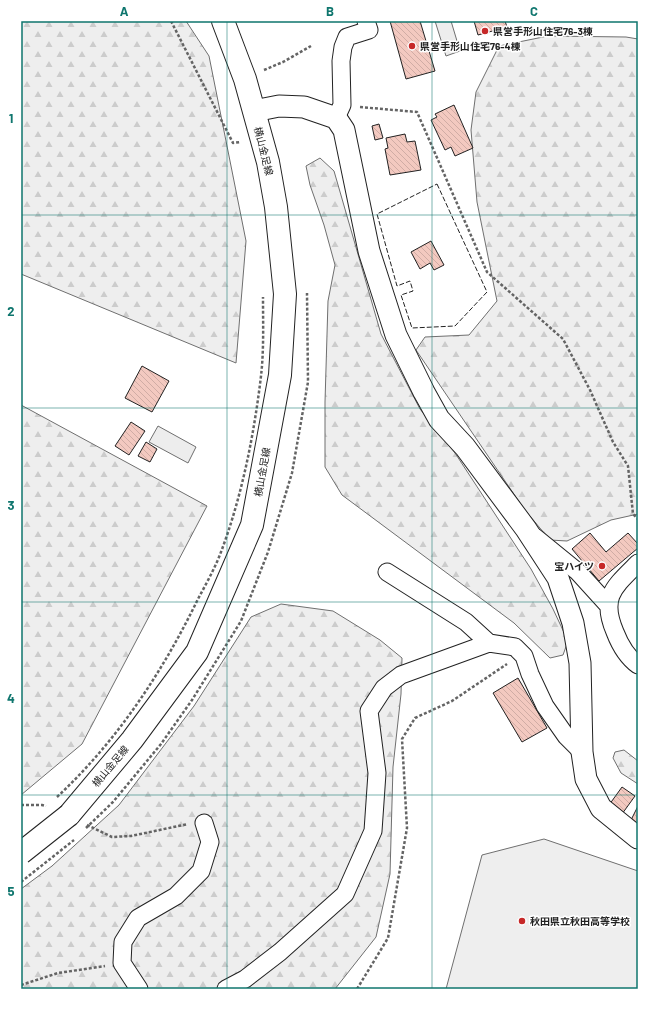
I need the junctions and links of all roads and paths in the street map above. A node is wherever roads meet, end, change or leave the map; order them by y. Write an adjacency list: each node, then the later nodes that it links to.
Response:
1 (171, 21): 8 (path)
2 (223, 21): 6 (main road, 横山金足線)
3 (366, 21): 7 (street)
4 (311, 46): 5 (path)
5 (283, 62)
6 (254, 111): 7 (street); 8 (main road, 横山金足線)
7 (339, 112): 11 (path); 12 (street)
8 (262, 140): 28 (main road, 横山金足線, bridge)
9 (308, 293): 24 (path, bridge)
10 (263, 297): 20 (path, bridge)
11 (638, 519)
12 (526, 530): 15 (street); 19 (street)
13 (638, 562): 15 (street)
14 (387, 572): 16 (street)
15 (608, 605): 18 (street)
16 (489, 644): 17 (street); 33 (street)
17 (515, 647): 19 (street); 34 (path)
18 (638, 665)
19 (582, 752): 27 (street)
20 (56, 798)
21 (51, 802): 22 (path)
22 (46, 807)
23 (204, 823): 26 (path); 30 (street)
24 (81, 832)
25 (76, 837): 29 (path, bridge)
26 (112, 837)
27 (638, 838)
28 (21, 853)
29 (21, 882)
30 (122, 963): 31 (path); 32 (street)
31 (21, 984)
32 (139, 989)
33 (226, 989)
34 (357, 989)

